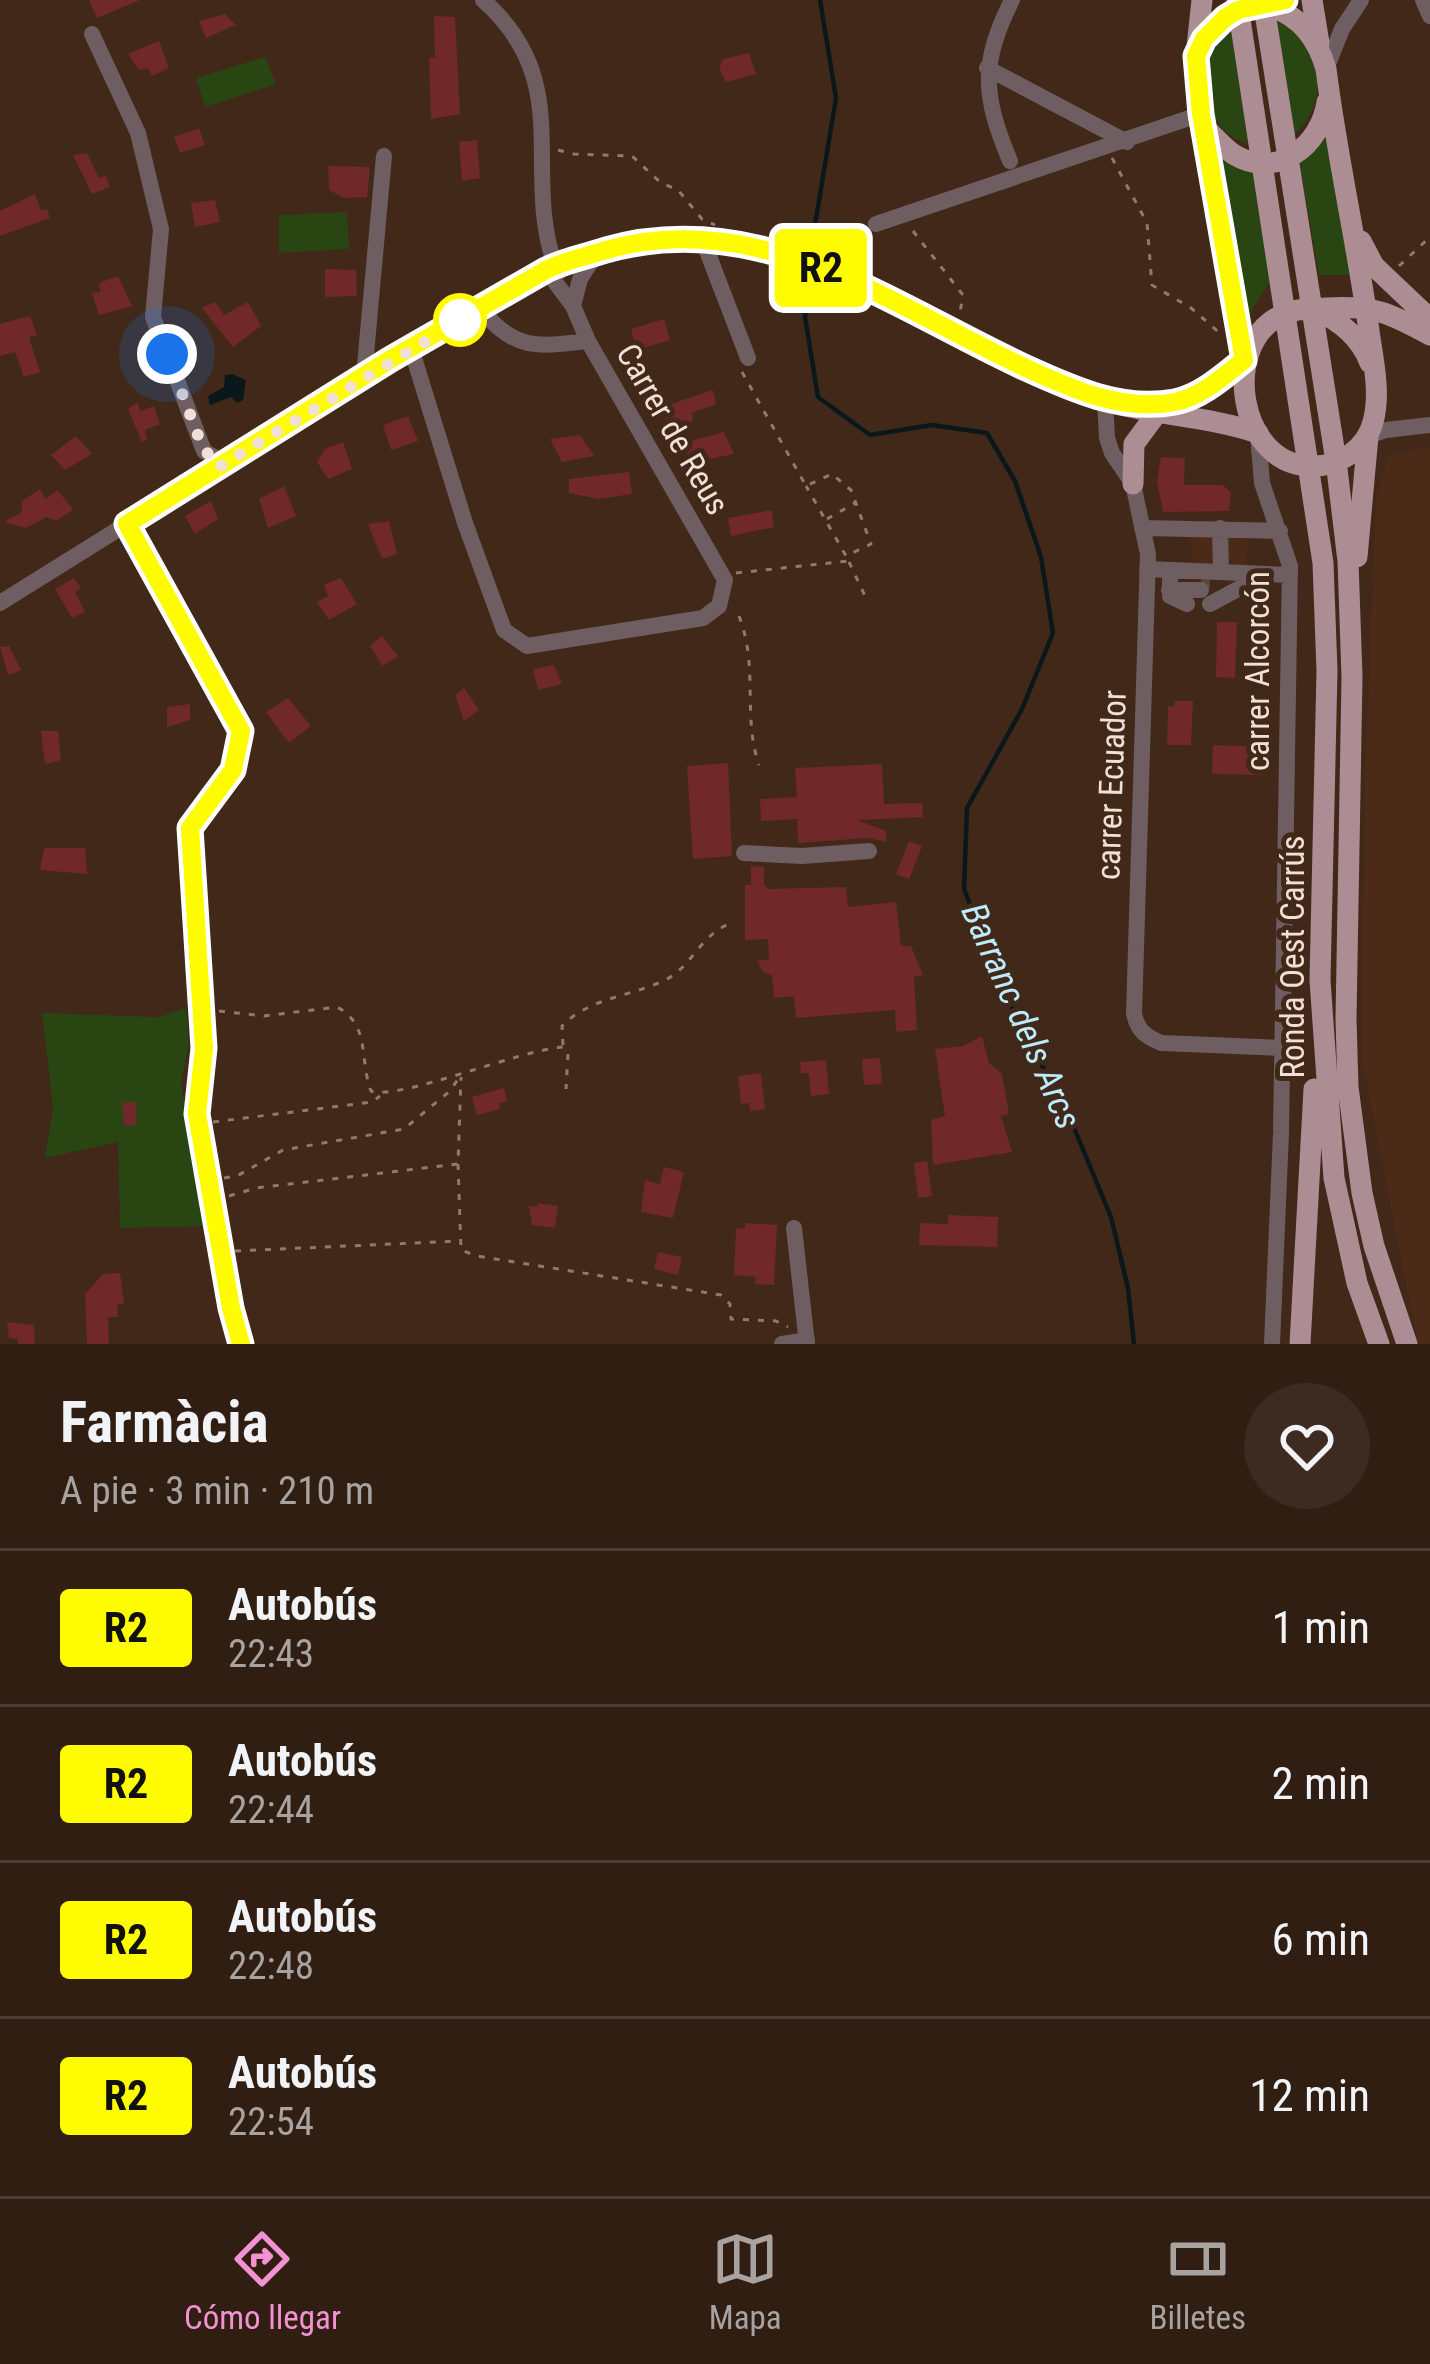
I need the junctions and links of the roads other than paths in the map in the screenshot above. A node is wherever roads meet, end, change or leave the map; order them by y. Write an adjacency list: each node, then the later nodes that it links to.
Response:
1 (483, 0): 24 (street, Carrer de Reus)
2 (1012, 0): 12 (street)
3 (1202, 0): 11 (main road)
4 (1312, 0): 13 (main road, Ronda Oest Carrús)
5 (1361, 0): 13 (street)
6 (1423, 0): 9 (street)
7 (1270, 2): 8 (main road); 13 (main road); 17 (main road, Ronda Oest Carrús)
8 (1238, 5): 11 (main road); 19 (main road, Ronda Oest Carrús)
9 (1430, 16)
10 (92, 34): 47 (street)
11 (1196, 56): 14 (main road)
12 (988, 68): 15 (street); 18 (street)
13 (1325, 69): 17 (main road, Ronda Oest Carrús); 20 (main road, Ronda Oest Carrús)
14 (1202, 120): 15 (street); 19 (main road); 36 (main road)
15 (1126, 142): 21 (street)
16 (384, 156): 37 (street)
17 (1286, 158): 19 (main road); 29 (main road, Ronda Oest Carrús)
18 (1010, 161)
19 (1260, 162): 30 (main road, Ronda Oest Carrús)
20 (1348, 207): 26 (main road, Ronda Oest Carrús); 31 (main road)
21 (876, 224)
22 (710, 234): 23 (street); 35 (street); 39 (street)
23 (597, 253): 24 (street); 27 (street)
24 (551, 268): 25 (street); 27 (street, Carrer de Reus)
25 (518, 287): 27 (street); 28 (street)
26 (1366, 306): 29 (main road); 32 (main road); 38 (main road, Ronda Oest Carrús)
27 (573, 307): 33 (street, Carrer de Reus)
28 (481, 309): 33 (street); 34 (street)
29 (1311, 309): 30 (main road); 38 (main road); 45 (main road, Ronda Oest Carrús)
30 (1284, 313): 36 (main road); 46 (main road, Ronda Oest Carrús)
31 (1430, 320)
32 (1430, 335)
33 (588, 341): 34 (street, Carrer de Reus)
34 (411, 348): 37 (street)
35 (742, 359)
36 (1244, 360): 39 (street); 42 (main road)
37 (364, 376): 47 (street)
38 (1375, 376): 43 (main road, Ronda Oest Carrús)
39 (1106, 401): 40 (main road); 48 (street, carrer Ecuador)
40 (1156, 413): 42 (main road); 48 (main road)
41 (1430, 425): 43 (street)
42 (1258, 433): 44 (main road, Ronda Oest Carrús); 52 (street, carrer Alcorcón)
43 (1368, 436): 45 (main road, Ronda Oest Carrús); 61 (main road, Ronda Oest Carrús)
44 (1280, 456): 46 (main road, Ronda Oest Carrús); 53 (main road, Ronda Oest Carrús)
45 (1336, 461): 46 (main road, Ronda Oest Carrús); 61 (main road, Ronda Oest Carrús)
46 (1310, 466): 53 (main road, Ronda Oest Carrús)
47 (219, 467): 49 (street)
48 (1133, 484): 50 (street, carrer Ecuador)
49 (127, 524): 59 (street); 68 (street)
50 (1142, 527): 51 (street); 54 (street, carrer Ecuador)
51 (1220, 528): 52 (street); 58 (street)
52 (1280, 531): 56 (street, carrer Alcorcón)
53 (1323, 563): 64 (main road, Ronda Oest Carrús)
54 (1148, 569): 57 (street); 65 (street, carrer Ecuador)
55 (1267, 574): 56 (street); 58 (street); 58 (street)
56 (1290, 574): 65 (street, carrer Alcorcón)
57 (1170, 580): 58 (street); 58 (street); 60 (street)
58 (1209, 586)
59 (0, 603)
60 (1186, 604)
61 (1352, 630): 73 (main road, Ronda Oest Carrús)
62 (869, 851): 63 (street)
63 (744, 853)
64 (1320, 980): 71 (main road); 72 (main road, Ronda Oest Carrús)
65 (1283, 1048): 70 (street, carrer Alcorcón)
66 (794, 1228): 67 (street)
67 (807, 1340): 69 (street)
68 (241, 1344)
69 (782, 1344)
70 (1272, 1344)
71 (1300, 1344)
72 (1378, 1344)
73 (1407, 1344)

